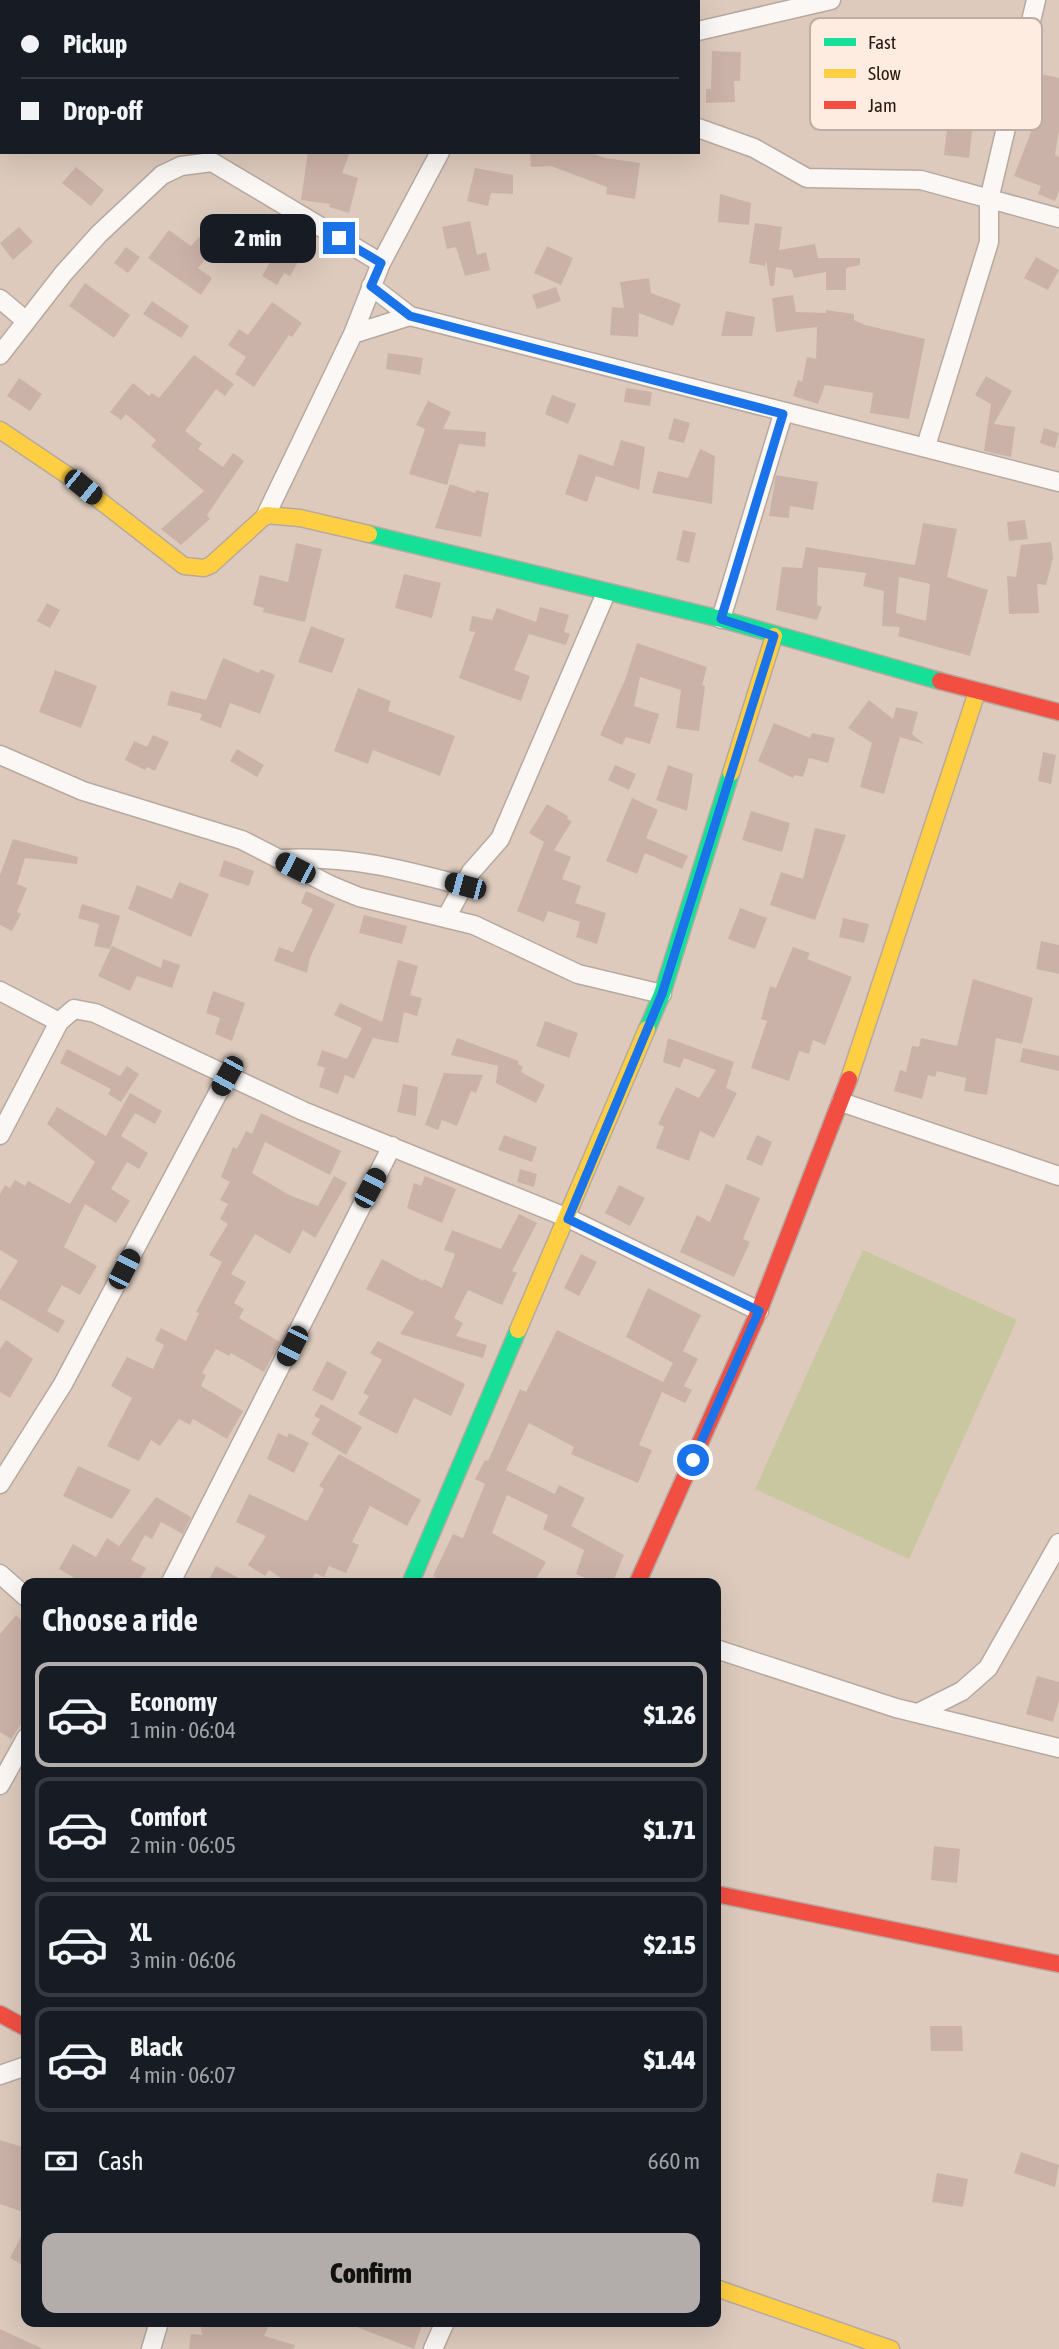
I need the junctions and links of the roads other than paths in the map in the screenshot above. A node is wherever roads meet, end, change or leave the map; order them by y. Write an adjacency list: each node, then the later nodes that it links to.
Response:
1 (1036, 0): 3 (street)
2 (819, 1): 4 (street)
3 (1032, 18)
4 (700, 31)
5 (700, 129): 9 (street)
6 (1006, 130): 9 (street)
7 (439, 154): 11 (street)
8 (209, 157): 11 (street); 15 (street)
9 (989, 201): 10 (street); 20 (street)
10 (1059, 218)
11 (381, 263): 12 (street)
12 (371, 286): 14 (street); 16 (street)
13 (0, 299): 15 (street)
14 (410, 316): 16 (street); 18 (street)
15 (25, 320): 17 (street)
16 (353, 334): 22 (street)
17 (0, 355)
18 (783, 414): 20 (street); 24 (street)
19 (0, 430): 22 (street)
20 (926, 446): 21 (street)
21 (1059, 482)
22 (266, 515): 23 (street)
23 (606, 593): 24 (street); 31 (street)
24 (721, 619): 25 (street)
25 (774, 636): 26 (street); 34 (street)
26 (977, 692): 28 (street); 37 (street)
27 (1059, 693): 28 (street)
28 (1057, 711)
29 (0, 755): 30 (street)
30 (278, 859): 31 (street); 32 (street)
31 (465, 886): 32 (street)
32 (446, 918): 34 (street)
33 (0, 991): 35 (street)
34 (662, 994): 41 (street)
35 (59, 1022): 36 (street); 38 (street)
36 (227, 1076): 39 (street); 43 (street)
37 (842, 1102): 40 (street); 42 (street)
38 (0, 1135)
39 (392, 1146): 41 (street); 46 (street)
40 (1059, 1176)
41 (568, 1219): 42 (street); 47 (street)
42 (759, 1311): 48 (street)
43 (0, 1484)
44 (1059, 1543): 51 (street)
45 (0, 1574): 49 (street)
46 (173, 1578)
47 (413, 1578)
48 (640, 1578)
49 (21, 1593)
50 (721, 1651): 51 (street)
51 (918, 1713): 53 (street)
52 (21, 1744): 54 (street)
53 (1059, 1748)
54 (6, 1761): 55 (street)
55 (0, 1785)
56 (721, 1895): 57 (street)
57 (1059, 1964)
58 (0, 2014): 59 (street)
59 (21, 2025)
60 (21, 2068): 61 (street)
61 (0, 2075)
62 (721, 2290): 65 (street)
63 (158, 2327): 66 (street)
64 (443, 2327): 67 (street)
65 (861, 2344): 68 (street)
66 (151, 2349)
67 (433, 2349)
68 (891, 2349)

